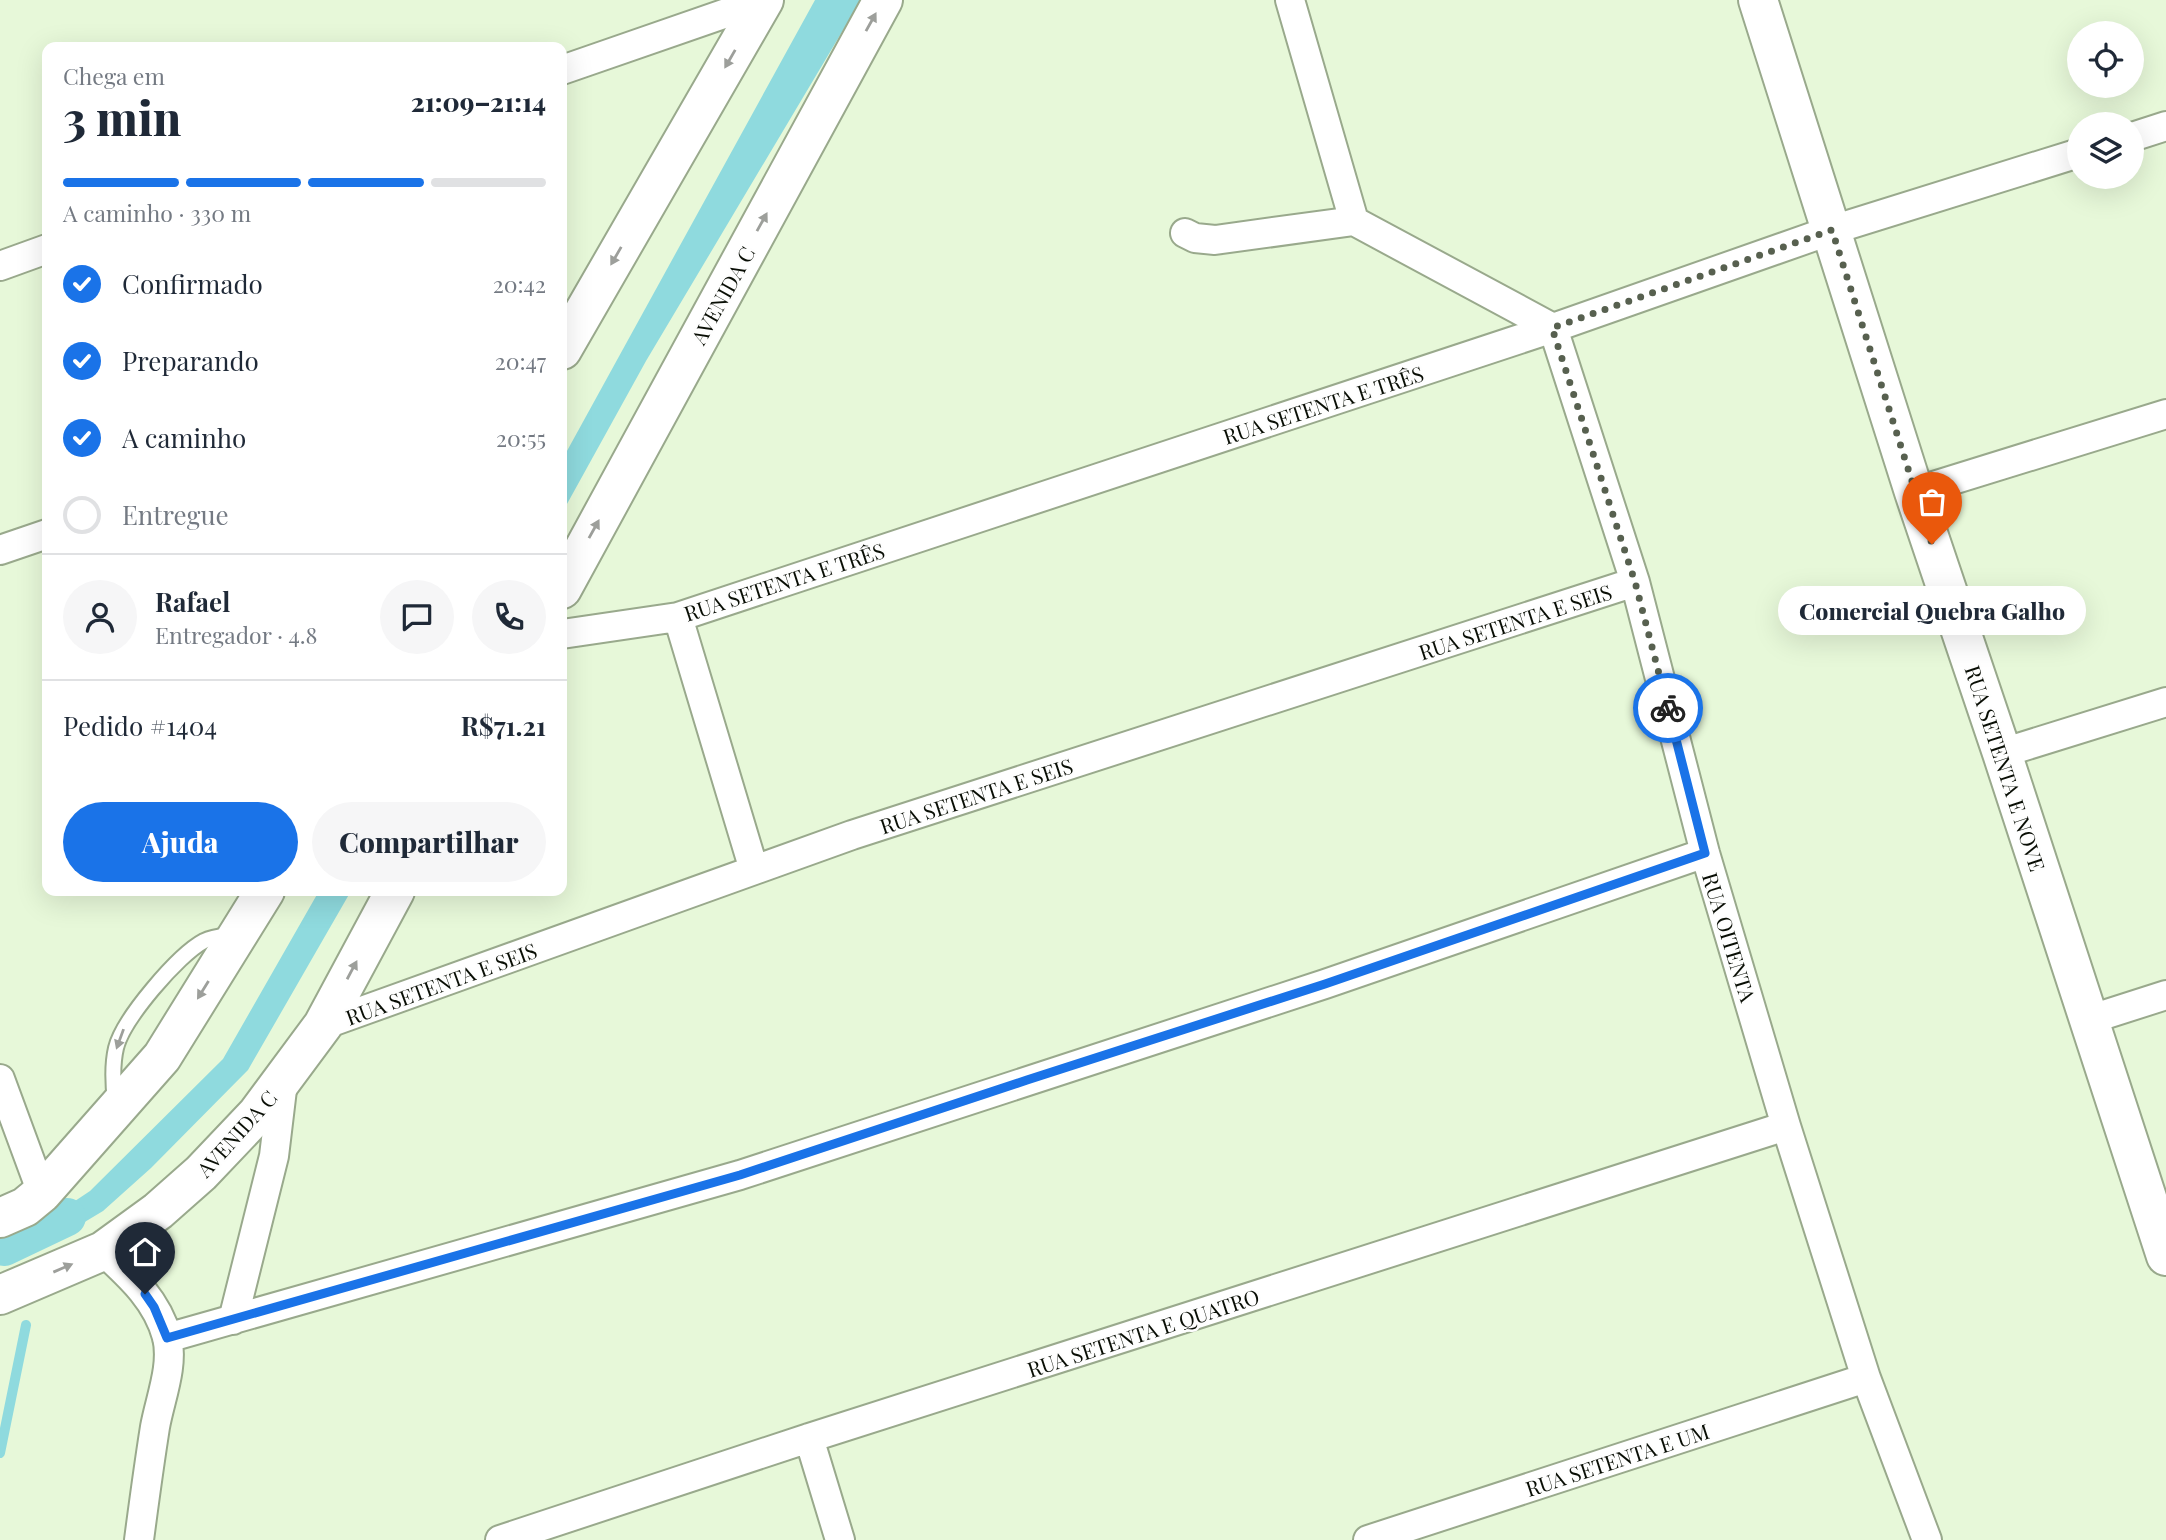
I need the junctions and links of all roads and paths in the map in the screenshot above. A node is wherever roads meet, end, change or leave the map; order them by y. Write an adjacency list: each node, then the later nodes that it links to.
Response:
1 (764, 0): 5 (street); 15 (main road, one-way to 15)
2 (883, 0): 20 (main road, AVENIDA C, one-way to 2)
3 (1290, 0): 9 (street)
4 (1758, 0): 10 (main road, RUA SETENTA E NOVE)
5 (567, 68)
6 (2166, 126): 7 (street)
7 (2144, 133)
8 (2067, 157): 10 (street, RUA SETENTA E TRÊS)
9 (1354, 221): 11 (street); 14 (street)
10 (1832, 230): 14 (street, RUA SETENTA E TRÊS); 17 (main road, RUA SETENTA E NOVE)
11 (1185, 233)
12 (42, 252): 13 (street)
13 (0, 266)
14 (1552, 328): 21 (street, RUA OITENTA); 22 (street, RUA SETENTA E TRÊS)
15 (567, 341)
16 (2166, 414): 17 (street)
17 (1914, 492): 25 (main road, RUA SETENTA E NOVE)
18 (42, 536): 19 (street)
19 (0, 550)
20 (567, 580)
21 (1635, 582): 26 (street, RUA OITENTA); 27 (street, RUA SETENTA E SEIS)
22 (678, 617): 23 (street, RUA SETENTA E TRÊS); 27 (street)
23 (567, 633)
24 (2166, 702): 25 (street)
25 (2002, 753): 31 (main road, RUA SETENTA E NOVE)
26 (1705, 853): 35 (street, RUA OITENTA); 41 (street)
27 (754, 870): 32 (street, RUA SETENTA E SEIS)
28 (262, 896): 36 (main road, one-way to 36)
29 (392, 896): 32 (main road, AVENIDA C, one-way to 29)
30 (2166, 995): 31 (street)
31 (2088, 1020): 39 (main road, RUA SETENTA E NOVE)
32 (323, 1025): 34 (main road, AVENIDA C)
33 (0, 1079): 36 (street)
34 (283, 1081): 38 (main road, AVENIDA C); 41 (street)
35 (1786, 1126): 43 (street, RUA OITENTA); 44 (street, RUA SETENTA E QUATRO)
36 (42, 1193): 37 (main road)
37 (0, 1218)
38 (103, 1251): 40 (main road, AVENIDA C, one-way to 38); 42 (street)
39 (2166, 1256)
40 (1, 1293)
41 (233, 1320): 42 (street)
42 (167, 1338): 45 (street)
43 (1866, 1378): 48 (street, RUA SETENTA E UM); 49 (street, RUA OITENTA)
44 (809, 1438): 46 (street, RUA SETENTA E QUATRO); 47 (street)
45 (139, 1540)
46 (500, 1540)
47 (840, 1540)
48 (1368, 1540)
49 (1927, 1540)

